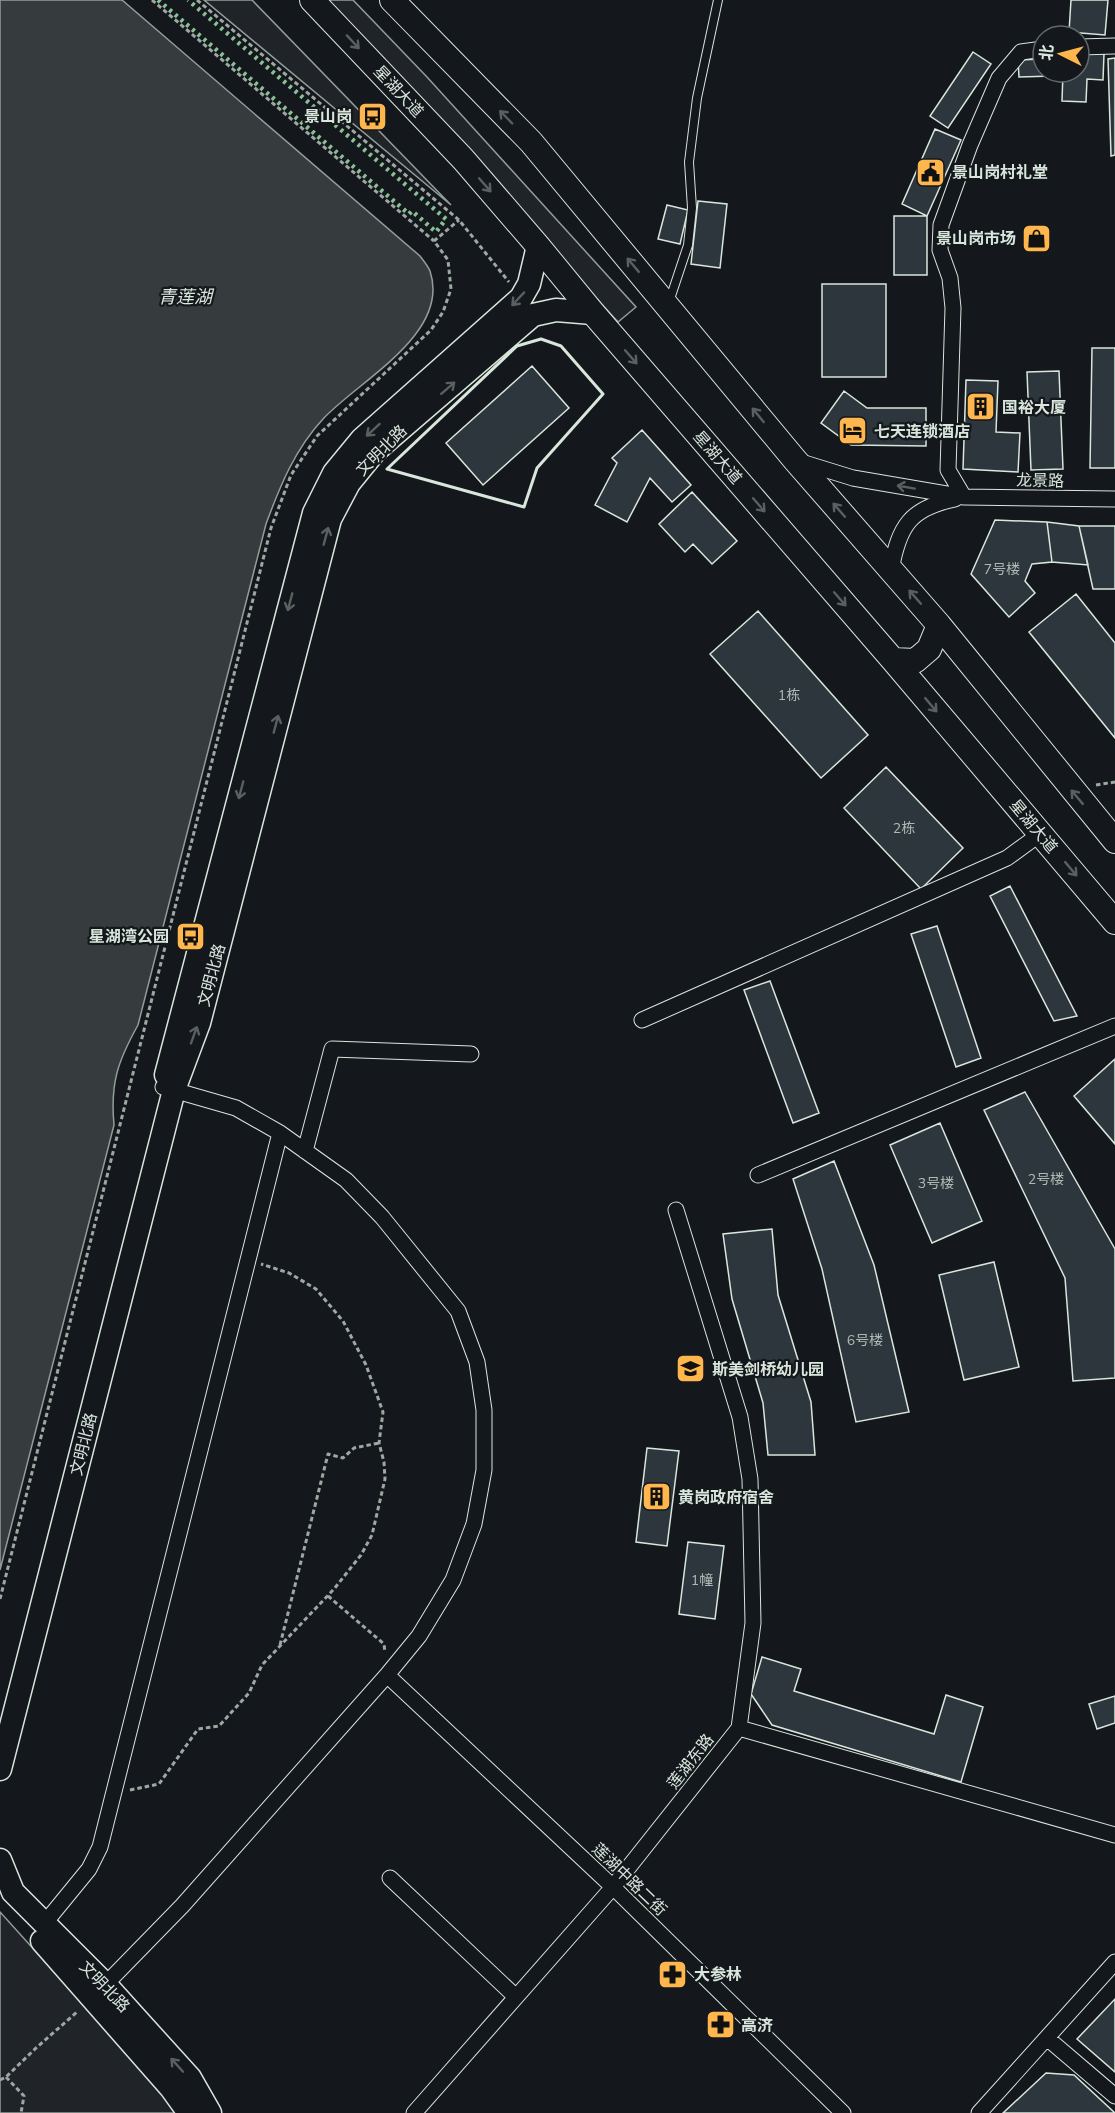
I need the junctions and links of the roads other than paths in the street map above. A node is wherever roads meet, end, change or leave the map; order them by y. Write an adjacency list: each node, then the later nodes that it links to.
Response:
1 (312, 0): 7 (main road, 星湖大道, one-way to 7)
2 (392, 0): 8 (main road, one-way to 2)
3 (718, 0): 8 (lane)
4 (1115, 46): 5 (street)
5 (1091, 47)
6 (1031, 51): 11 (street)
7 (538, 246): 9 (main road, 星湖大道); 22 (street, 文明北路, one-way to 22)
8 (668, 306): 10 (main road, one-way to 8)
9 (593, 313): 15 (main road, 星湖大道, one-way to 15); 22 (street, 文明北路, one-way to 9)
10 (795, 460): 11 (street, one-way to 10); 13 (main road, one-way to 10)
11 (964, 497): 12 (street, 龙景路); 13 (street)
12 (1115, 500)
13 (891, 570): 14 (main road, one-way to 13)
14 (939, 624): 15 (main road); 17 (main road, one-way to 14)
15 (893, 660): 16 (main road, 星湖大道, one-way to 16)
16 (1041, 834): 18 (main road, 星湖大道, one-way to 18); 19 (street)
17 (1115, 841)
18 (1115, 922)
19 (642, 1020)
20 (1115, 1026): 25 (street)
21 (471, 1054): 24 (street)
22 (168, 1088): 23 (street); 28 (street, 文明北路); 30 (street, 文明北路)
23 (280, 1133): 24 (street); 36 (street)
24 (305, 1151): 27 (street)
25 (758, 1175)
26 (676, 1210): 29 (street)
27 (387, 1675): 34 (street, 莲湖中路二街); 38 (street)
28 (0, 1722)
29 (739, 1728): 31 (street); 34 (street, 莲湖东路)
30 (0, 1769)
31 (1115, 1835)
32 (0, 1860): 36 (street, 文明北路)
33 (390, 1878): 39 (street)
34 (613, 1887): 39 (street, 莲湖东路); 45 (street, 莲湖中路二街)
35 (0, 1889): 38 (street, 文明北路)
36 (44, 1924): 38 (street, 文明北路)
37 (1115, 1962): 40 (street)
38 (99, 1991): 42 (street, 文明北路); 43 (street, 文明北路, one-way to 38)
39 (516, 1997): 44 (street, 莲湖东路)
40 (1047, 2038): 41 (street); 46 (street)
41 (1115, 2096)
42 (189, 2113)
43 (210, 2113)
44 (414, 2113)
45 (843, 2113)
46 (979, 2113)

